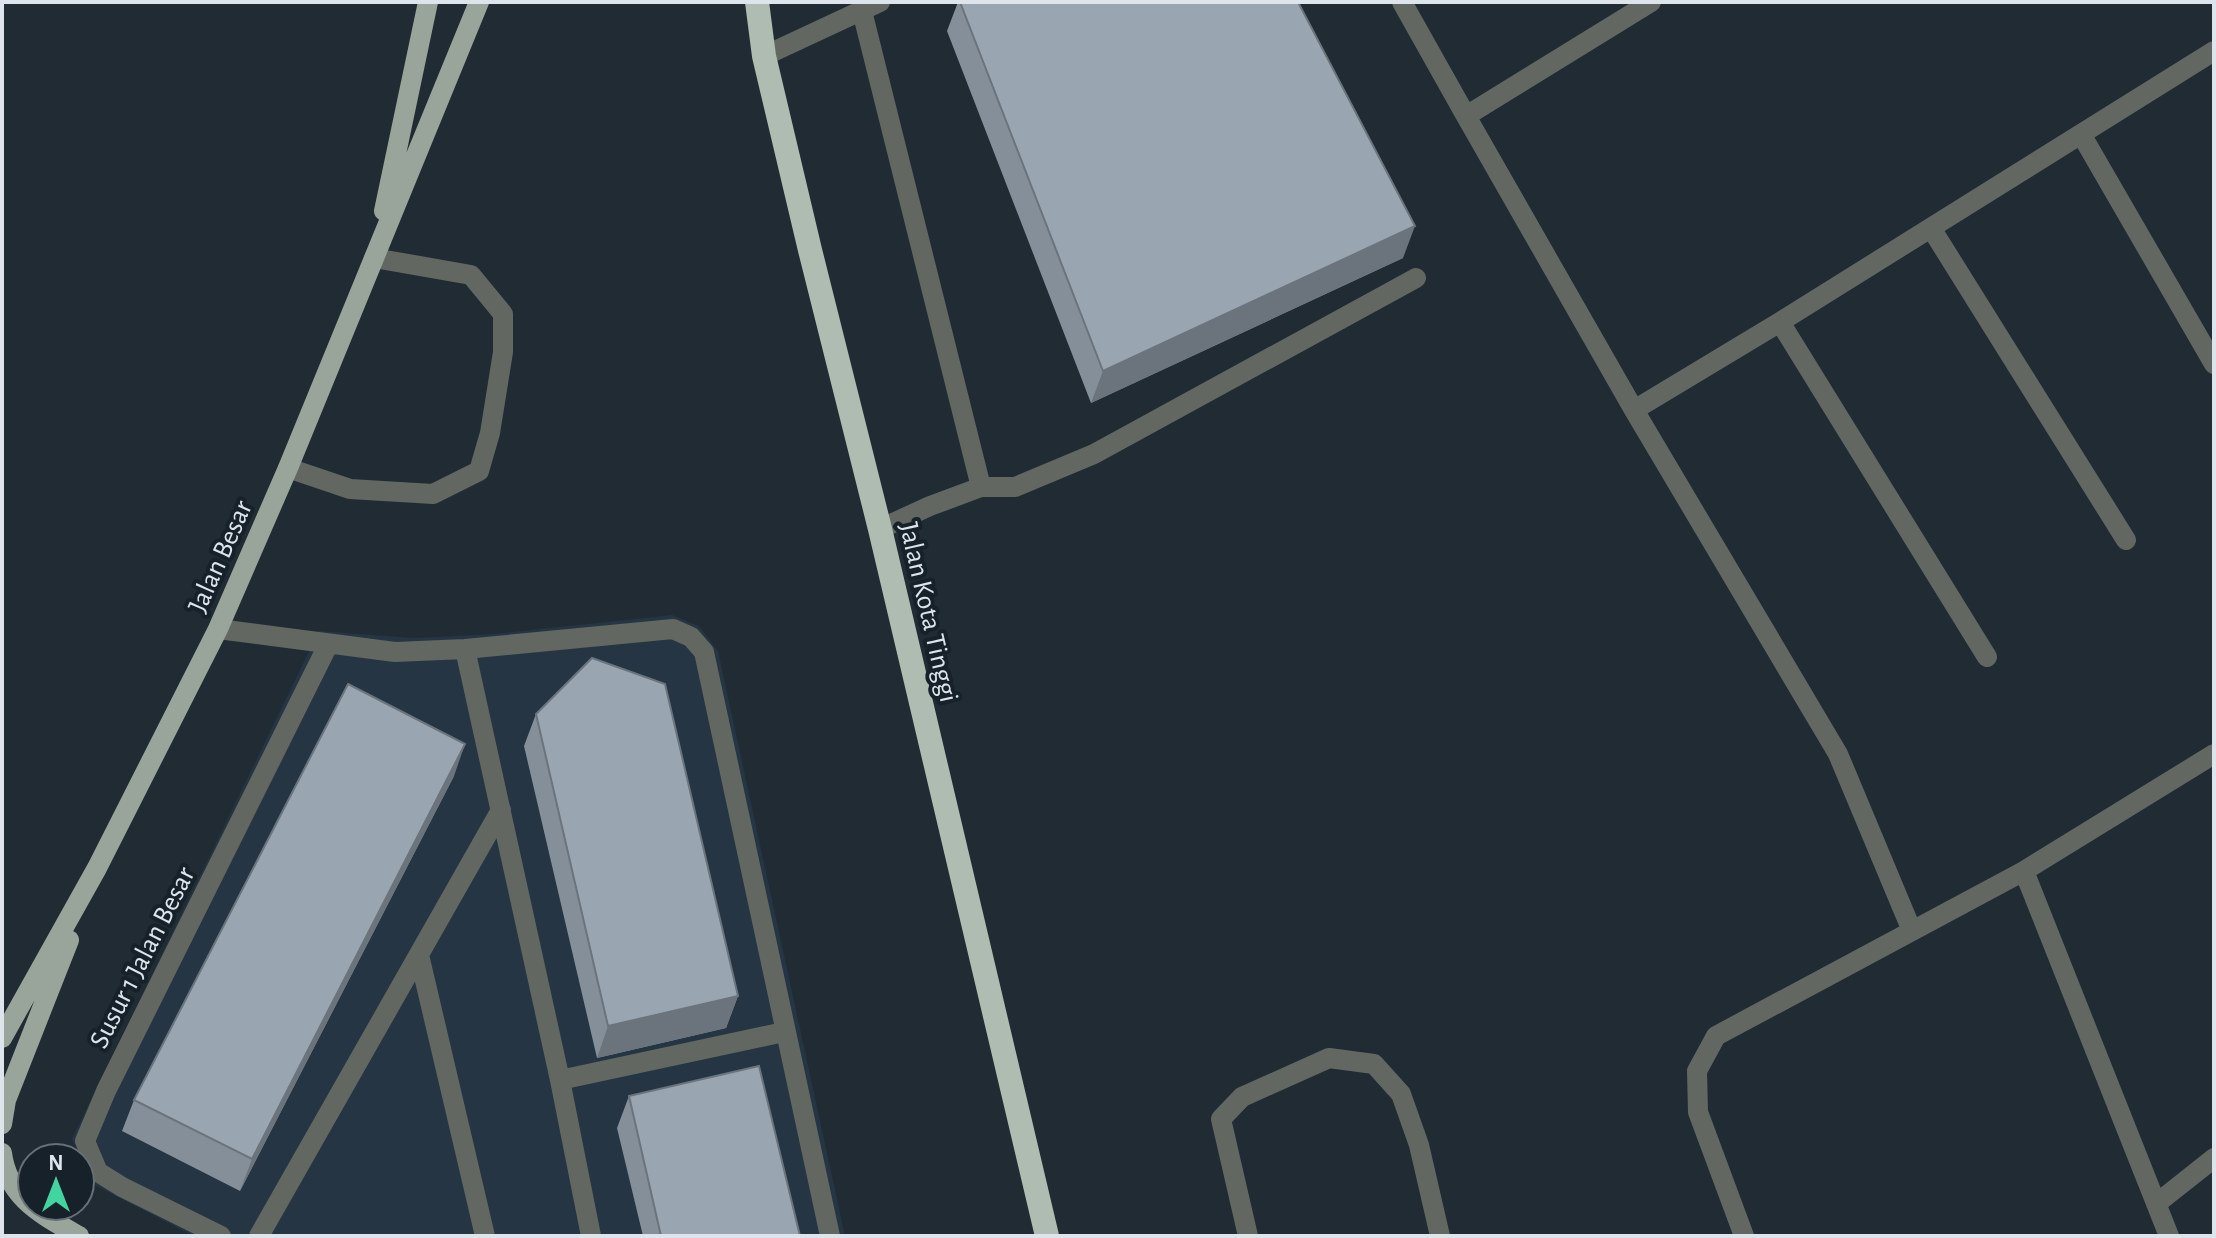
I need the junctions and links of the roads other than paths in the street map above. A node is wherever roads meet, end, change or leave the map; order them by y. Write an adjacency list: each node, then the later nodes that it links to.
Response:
1 (428, 2): 13 (main road, Jalan Besar)
2 (479, 2): 13 (main road, Jalan Besar)
3 (746, 2): 9 (main road)
4 (757, 2): 9 (highway, Jalan Kota Tinggi)
5 (1402, 2): 10 (street)
6 (1651, 2): 10 (street)
7 (871, 7): 9 (street); 19 (street)
8 (2214, 51): 11 (street)
9 (764, 56): 20 (highway, Jalan Kota Tinggi)
10 (1466, 116): 17 (street)
11 (2081, 134): 12 (street); 16 (street)
12 (1931, 228): 15 (street); 21 (street)
13 (374, 258): 18 (main road, Jalan Besar); 18 (street)
14 (1416, 278): 19 (street)
15 (1780, 322): 17 (street); 25 (street)
16 (2214, 364)
17 (1634, 410): 30 (street)
18 (288, 468): 22 (main road, Jalan Besar)
19 (981, 487): 20 (street)
20 (880, 529): 45 (highway, Jalan Kota Tinggi)
21 (2126, 540)
22 (218, 629): 23 (street); 28 (main road, Jalan Besar)
23 (328, 645): 24 (street); 40 (street, Susur 1 Jalan Besar)
24 (465, 649): 27 (street); 32 (street)
25 (1987, 657)
26 (2214, 754): 29 (street)
27 (501, 810): 31 (street); 34 (street)
28 (97, 868): 33 (main road, Jalan Besar); 35 (main road, Jalan Besar)
29 (2024, 871): 30 (street); 38 (street)
30 (1912, 931): 48 (street)
31 (419, 955): 41 (street); 42 (street)
32 (784, 1032): 34 (street); 44 (street)
33 (2, 1038)
34 (560, 1080): 43 (street)
35 (2, 1124)
36 (2, 1153): 39 (main road)
37 (2214, 1158): 38 (street)
38 (2156, 1204): 49 (street)
39 (79, 1236)
40 (221, 1236)
41 (259, 1236)
42 (485, 1236)
43 (591, 1236)
44 (830, 1236)
45 (1047, 1236)
46 (1248, 1236): 47 (street)
47 (1440, 1236)
48 (1744, 1236)
49 (2169, 1236)

